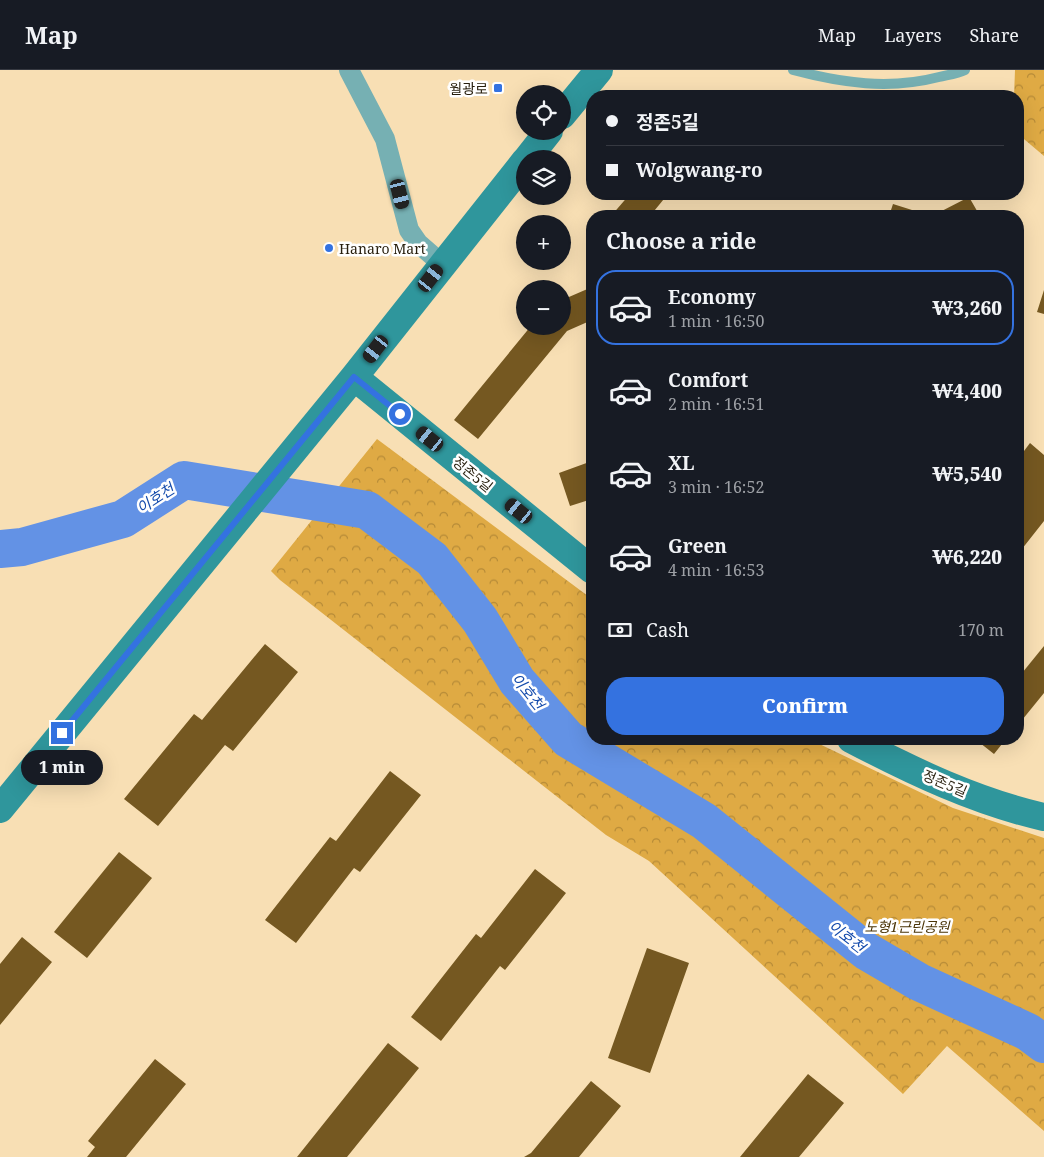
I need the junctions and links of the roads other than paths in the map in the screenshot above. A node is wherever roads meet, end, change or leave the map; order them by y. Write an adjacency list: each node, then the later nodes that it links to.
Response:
1 (349, 70): 9 (street)
2 (599, 70): 5 (main road)
3 (793, 70): 4 (lane)
4 (965, 70)
5 (571, 104)
6 (542, 140): 7 (main road)
7 (534, 150)
8 (516, 172): 9 (main road)
9 (442, 264): 10 (main road)
10 (354, 377): 11 (main road, 정존5길); 13 (main road)
11 (586, 565)
12 (862, 745): 14 (main road, 정존5길)
13 (0, 809)
14 (1044, 817)

